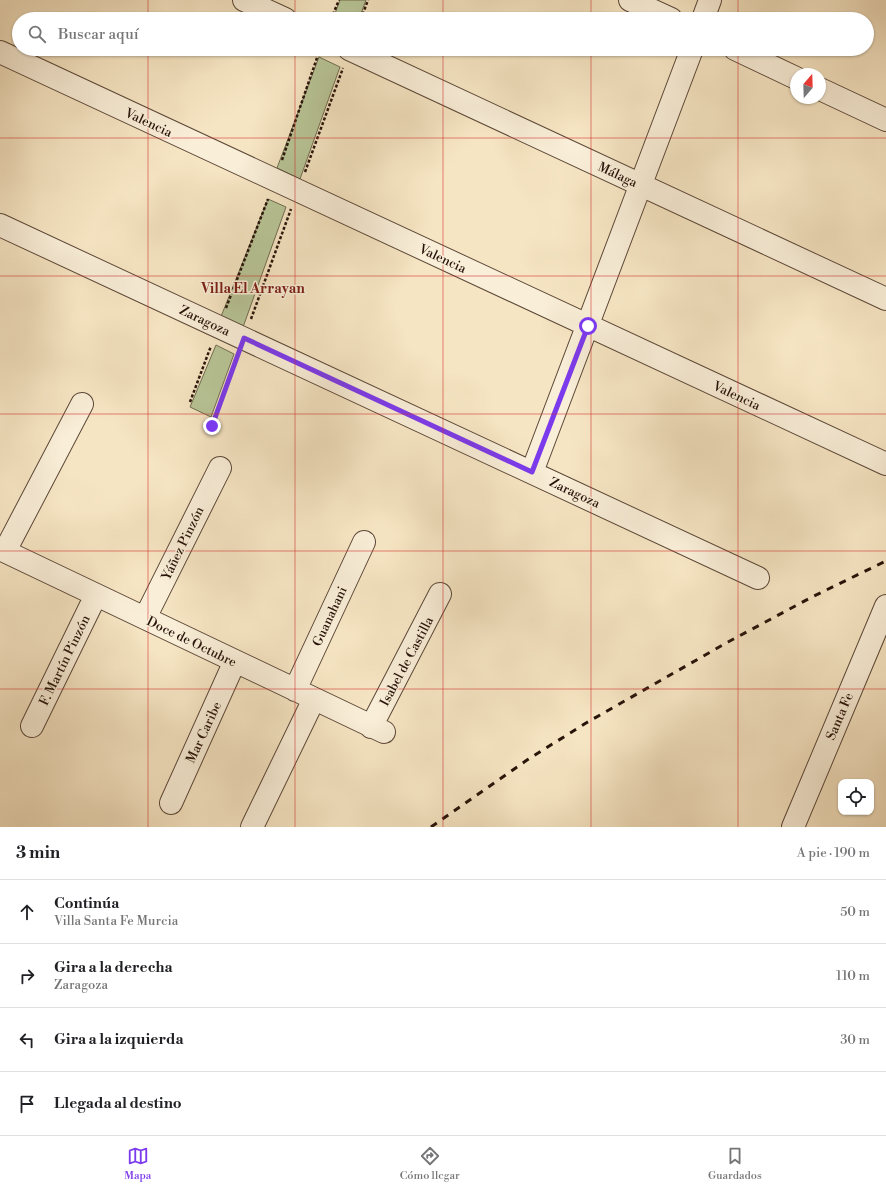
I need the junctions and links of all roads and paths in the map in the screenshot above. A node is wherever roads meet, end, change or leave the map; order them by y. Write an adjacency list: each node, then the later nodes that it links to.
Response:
1 (244, 0): 6 (street)
2 (338, 0): 7 (path)
3 (368, 0): 8 (path)
4 (630, 0): 9 (street)
5 (710, 0): 10 (street)
6 (270, 12)
7 (334, 12)
8 (364, 12)
9 (656, 12)
10 (706, 12)
11 (0, 52): 20 (street, Valencia)
12 (318, 56): 20 (path)
13 (347, 56): 22 (path)
14 (365, 56): 21 (street, Málaga)
15 (689, 56): 21 (street)
16 (750, 56): 17 (street)
17 (790, 75)
18 (826, 92): 19 (street)
19 (886, 120)
20 (275, 180): 22 (street, Valencia); 25 (path)
21 (641, 184): 24 (street, Málaga); 26 (street)
22 (298, 191): 26 (street, Valencia); 27 (path)
23 (0, 225): 25 (street, Zaragoza)
24 (886, 299)
25 (218, 326): 27 (street, Zaragoza); 28 (path)
26 (588, 326): 31 (street, Valencia); 33 (street)
27 (244, 338): 30 (path); 33 (street, Zaragoza)
28 (190, 402)
29 (82, 404): 35 (street)
30 (212, 426)
31 (886, 464)
32 (220, 468): 40 (street, Yáñez Pinzón)
33 (532, 472): 36 (street, Zaragoza)
34 (364, 542): 42 (street, Guanahani)
35 (2, 550): 38 (street, Doce de Octubre)
36 (758, 578)
37 (440, 594): 45 (street, Isabel de Castilla)
38 (96, 595): 40 (street, Doce de Octubre); 44 (street, F. Martín Pinzón)
39 (886, 606): 48 (street, Santa Fe)
40 (145, 618): 41 (street, Doce de Octubre)
41 (235, 662): 42 (street, Doce de Octubre); 46 (street, Mar Caribe)
42 (295, 690): 43 (street, Doce de Octubre)
43 (314, 699): 45 (street, Doce de Octubre); 47 (street)
44 (32, 726)
45 (378, 730)
46 (171, 802)
47 (252, 827)
48 (793, 827)

